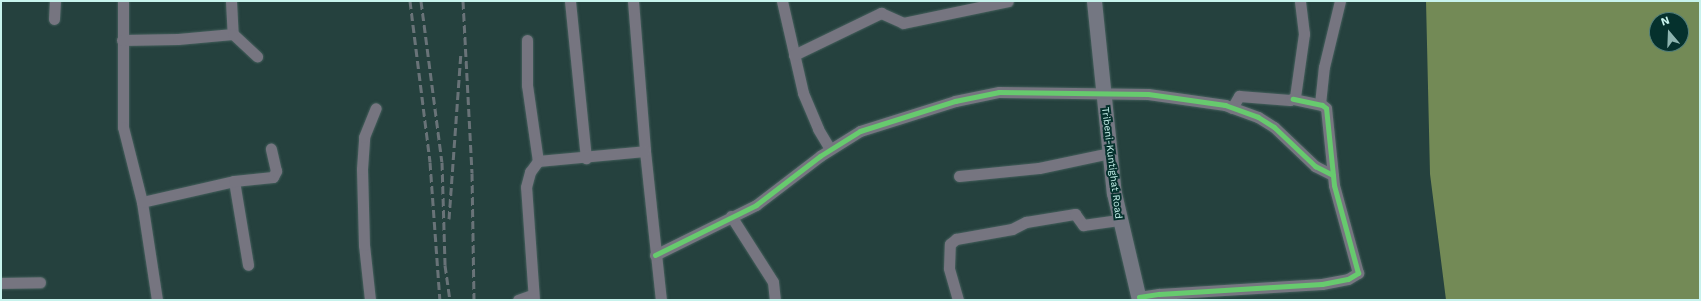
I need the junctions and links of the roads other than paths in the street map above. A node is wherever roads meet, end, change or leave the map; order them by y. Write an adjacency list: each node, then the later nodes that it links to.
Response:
1 (55, 1): 11 (street)
2 (123, 1): 13 (street)
3 (231, 1): 12 (street)
4 (570, 1): 26 (street)
5 (633, 1): 24 (street)
6 (782, 1): 15 (street)
7 (1008, 1): 15 (street)
8 (1094, 1): 17 (main road, Tribeni-Kuntighat Road)
9 (1300, 1): 18 (street)
10 (1340, 1): 19 (street)
11 (54, 19)
12 (233, 34): 13 (street); 16 (street)
13 (122, 40): 31 (street)
14 (527, 40): 27 (street)
15 (794, 55): 23 (street)
16 (257, 56)
17 (1103, 95): 21 (street); 23 (street); 25 (main road, Tribeni-Kuntighat Road)
18 (1293, 99): 19 (street); 21 (street)
19 (1320, 104): 29 (street)
20 (376, 108): 41 (street)
21 (1232, 108): 29 (street)
22 (271, 149): 30 (street)
23 (830, 149): 32 (street)
24 (645, 151): 26 (street); 34 (street)
25 (1110, 153): 28 (street); 33 (main road, Tribeni-Kuntighat Road)
26 (586, 158): 27 (street)
27 (538, 161): 38 (street)
28 (959, 176)
29 (1333, 176): 39 (street)
30 (234, 181): 31 (street); 35 (street)
31 (142, 202): 40 (street)
32 (731, 216): 34 (street); 44 (street)
33 (1119, 220): 39 (main road, Tribeni-Kuntighat Road); 45 (street)
34 (656, 255): 43 (street)
35 (248, 265)
36 (40, 282): 37 (street)
37 (1, 283)
38 (533, 297): 42 (street)
39 (1139, 299)
40 (157, 300)
41 (370, 300)
42 (518, 300)
43 (661, 300)
44 (775, 300)
45 (958, 300)

